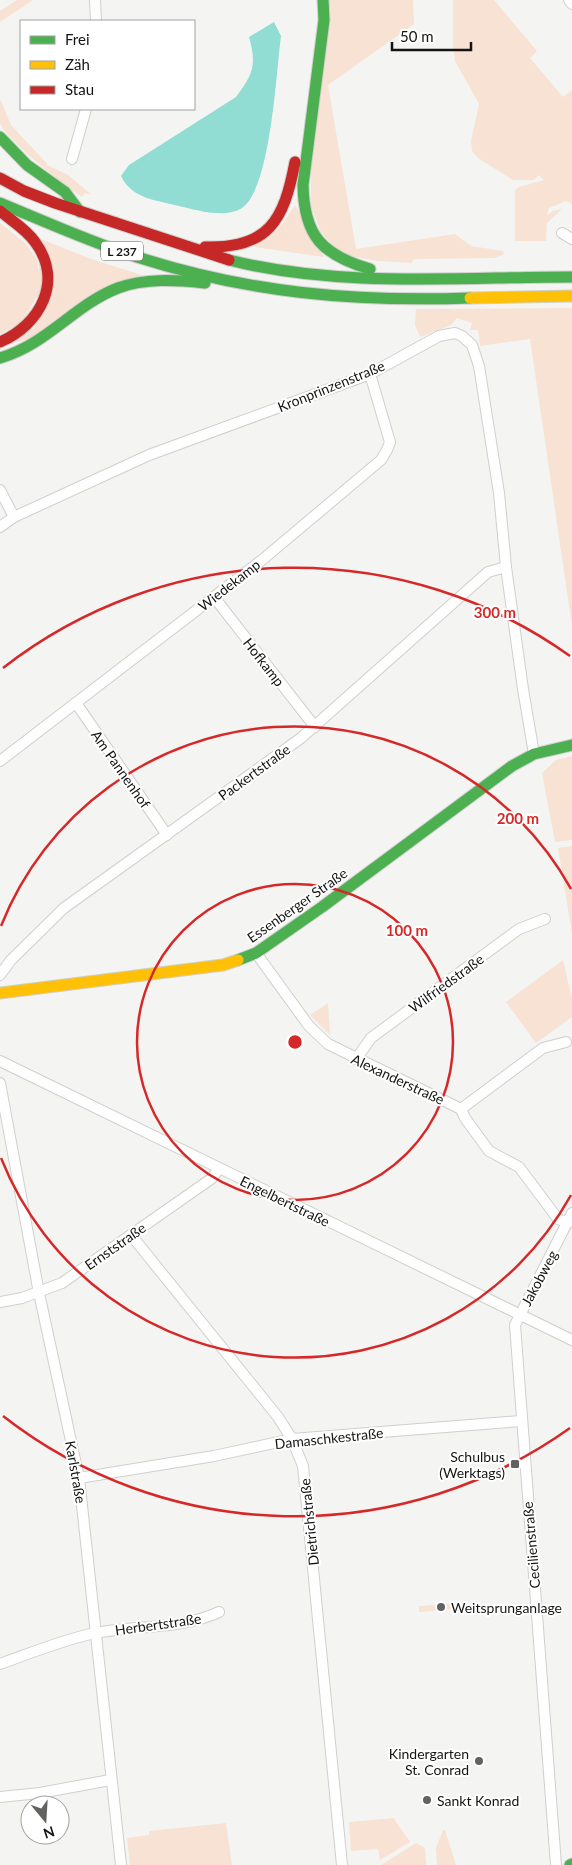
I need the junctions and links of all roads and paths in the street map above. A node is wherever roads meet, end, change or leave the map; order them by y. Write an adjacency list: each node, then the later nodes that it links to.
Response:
1 (95, 0): 6 (street)
2 (314, 0): 16 (main road)
3 (323, 0): 17 (main road)
4 (569, 0): 5 (street)
5 (572, 4)
6 (96, 20)
7 (86, 110): 9 (street)
8 (0, 137): 13 (main road)
9 (72, 159)
10 (0, 178): 13 (main road, L 237)
11 (0, 203): 19 (main road, L 237)
12 (0, 211): 21 (main road)
13 (80, 212): 16 (main road, L 237)
14 (562, 233): 15 (street)
15 (572, 239)
16 (184, 247): 17 (main road, L 237)
17 (402, 278): 18 (main road, L 237)
18 (572, 278)
19 (249, 284): 20 (main road, L 237); 22 (main road)
20 (572, 296)
21 (0, 342)
22 (0, 358)
23 (370, 374): 25 (street, Kronprinzenstraße); 27 (street, Kronprinzenstraße); 28 (street, Wiedekamp)
24 (0, 490): 25 (street)
25 (14, 517): 26 (street, Kronprinzenstraße)
26 (0, 527)
27 (506, 567): 30 (street, Packertstraße); 32 (street, Kronprinzenstraße)
28 (214, 598): 29 (street, Wiedekamp); 30 (street, Hofkamp)
29 (76, 703): 33 (street, Wiedekamp); 34 (street, Am Pannenhof)
30 (315, 727): 34 (street, Packertstraße)
31 (572, 745): 32 (main road, Essenberger Straße)
32 (534, 754): 36 (main road, Essenberger Straße)
33 (0, 761)
34 (167, 835): 37 (street, Packertstraße)
35 (545, 919): 40 (street, Wilfriedstraße)
36 (256, 953): 38 (main road, Essenberger Straße); 40 (street, Alexanderstraße)
37 (0, 976)
38 (0, 993)
39 (566, 1042): 43 (street, Alexanderstraße)
40 (356, 1059): 43 (street, Alexanderstraße)
41 (0, 1061): 44 (street, Engelbertstraße)
42 (0, 1084): 48 (street, Karlstraße)
43 (461, 1109): 46 (street)
44 (219, 1169): 47 (street, Ernststraße); 50 (street, Engelbertstraße)
45 (572, 1213): 46 (street, Jakobweg)
46 (568, 1223): 50 (street, Jakobweg)
47 (131, 1235): 48 (street, Ernststraße); 53 (street, Dietrichstraße)
48 (39, 1293): 49 (street, Ernststraße); 54 (street, Karlstraße)
49 (0, 1302)
50 (520, 1316): 51 (street, Engelbertstraße); 52 (street, Cecilienstraße)
51 (572, 1340)
52 (521, 1421): 53 (street, Damaschkestraße); 62 (street, Cecilienstraße)
53 (292, 1439): 54 (street, Damaschkestraße); 61 (street, Dietrichstraße)
54 (79, 1478): 56 (street, Karlstraße)
55 (219, 1612): 56 (street, Herbertstraße)
56 (96, 1633): 57 (street, Herbertstraße); 58 (street, Karlstraße)
57 (0, 1664)
58 (110, 1780): 59 (street); 60 (street, Karlstraße)
59 (0, 1796)
60 (121, 1865)
61 (342, 1865)
62 (556, 1865)

